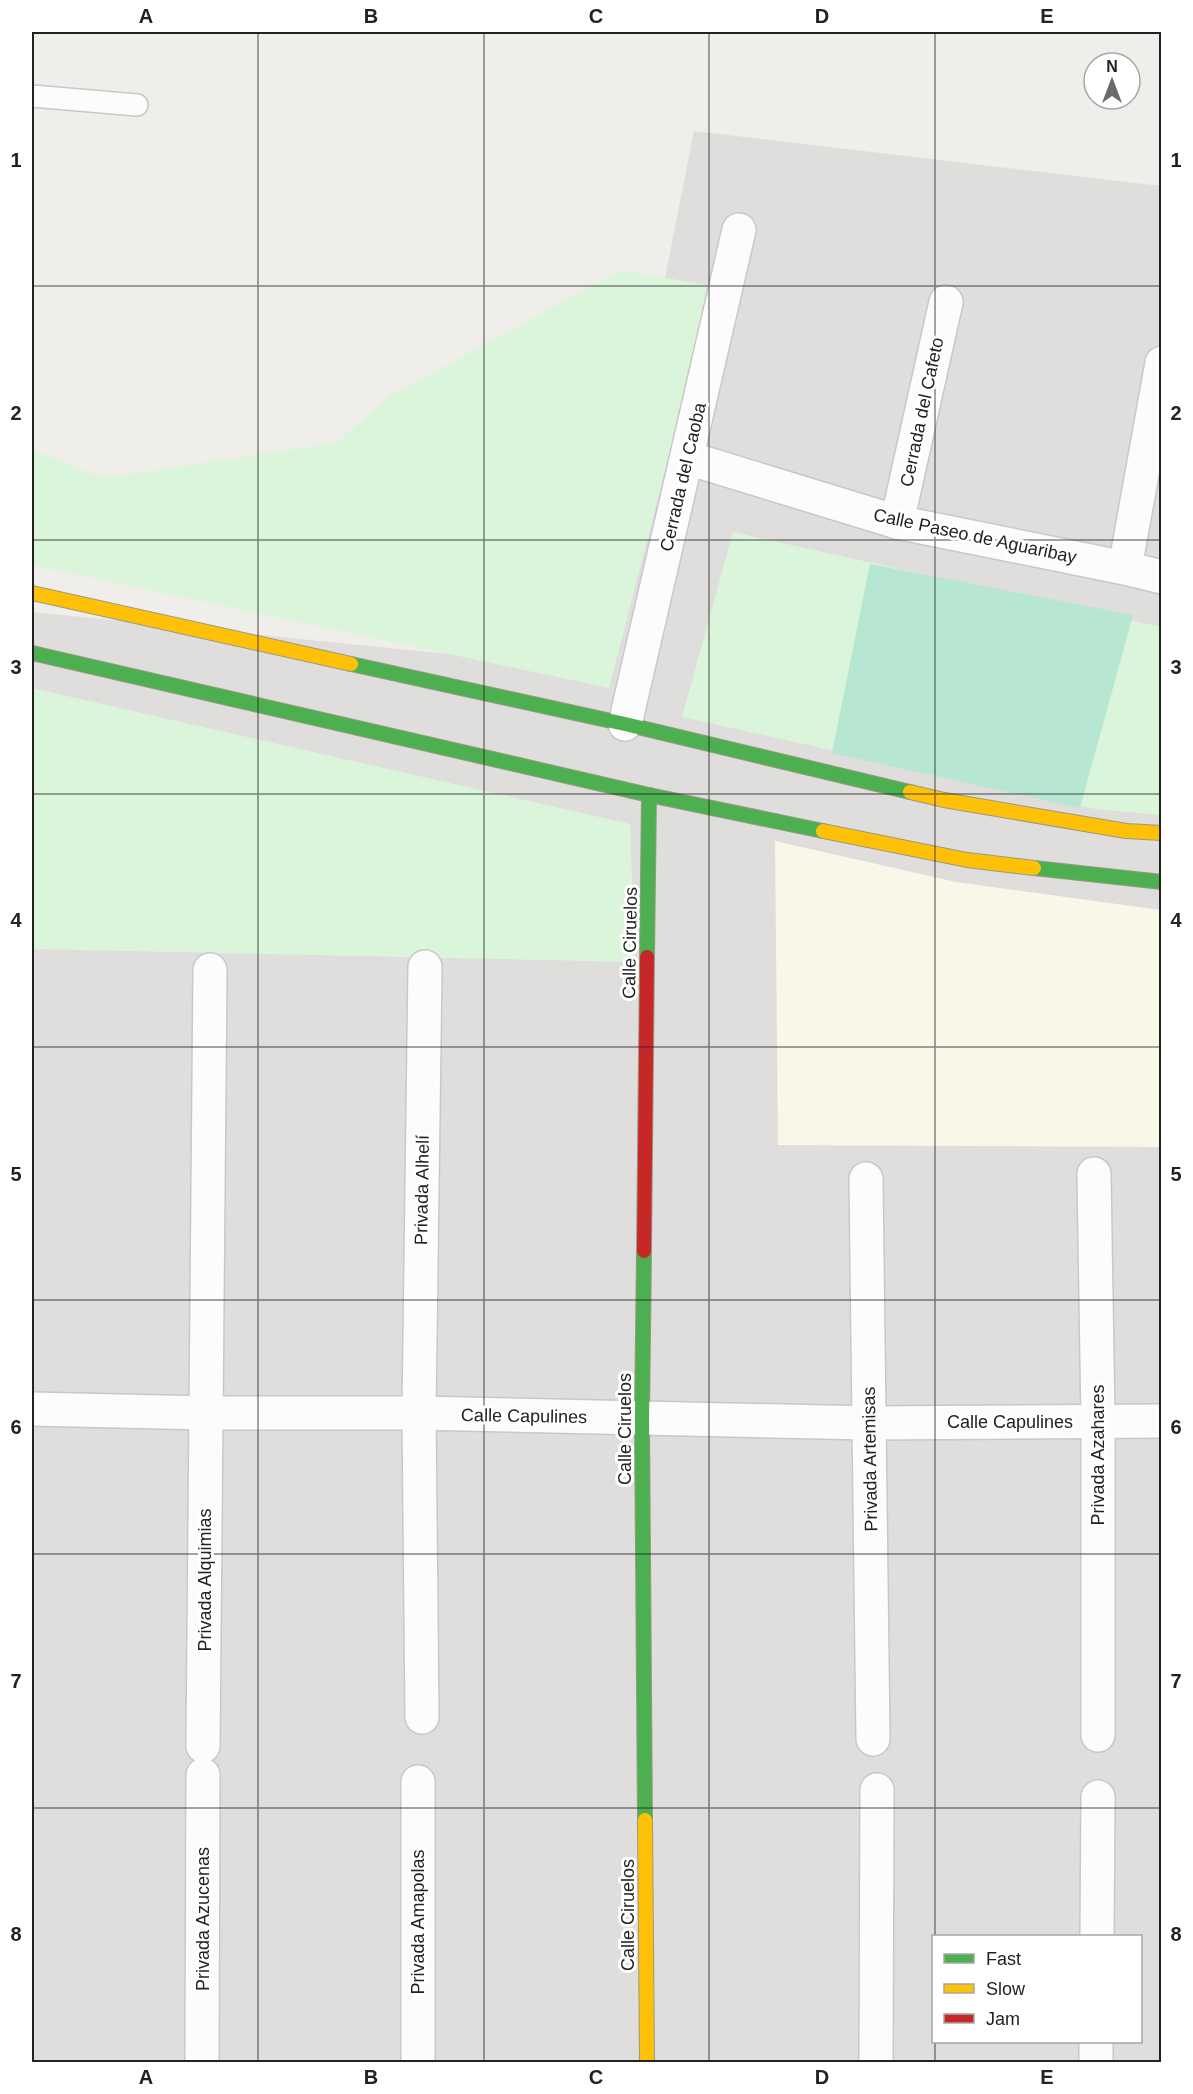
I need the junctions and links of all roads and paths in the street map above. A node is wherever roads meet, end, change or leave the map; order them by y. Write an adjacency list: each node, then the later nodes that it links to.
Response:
1 (32, 96): 2 (lane)
2 (137, 105)
3 (739, 230): 6 (street, Cerrada del Caoba)
4 (946, 302): 7 (street, Cerrada del Cafeto)
5 (1161, 363): 8 (street)
6 (688, 458): 7 (street, Calle Paseo de Aguaribay); 12 (street, Cerrada del Caoba)
7 (897, 522): 8 (street, Calle Paseo de Aguaribay)
8 (1125, 568): 9 (street, Calle Paseo de Aguaribay)
9 (1161, 577)
10 (32, 593): 12 (main road)
11 (32, 653): 13 (main road)
12 (625, 724): 14 (main road)
13 (649, 795): 15 (main road); 23 (main road, Calle Ciruelos)
14 (1161, 833)
15 (1161, 882)
16 (425, 967): 22 (street, Privada Alhelí)
17 (210, 970): 21 (street, Privada Alquimias)
18 (1094, 1174): 24 (street, Privada Azahares)
19 (866, 1179): 26 (street, Privada Artemisas)
20 (32, 1409): 21 (street, Calle Capulines)
21 (206, 1413): 22 (street, Calle Capulines); 30 (street, Privada Alquimias)
22 (419, 1413): 23 (street, Calle Capulines); 27 (street, Privada Alhelí)
23 (642, 1419): 26 (street, Calle Capulines); 38 (main road, Calle Ciruelos)
24 (1098, 1421): 25 (street, Calle Capulines); 26 (street, Calle Capulines); 28 (street, Privada Azahares)
25 (1161, 1421)
26 (869, 1423): 29 (street, Privada Artemisas)
27 (422, 1717)
28 (1098, 1735)
29 (873, 1739)
30 (203, 1760): 36 (street, Privada Azucenas)
31 (418, 1782): 37 (street, Privada Amapolas)
32 (877, 1790): 39 (street)
33 (1098, 1797): 34 (street)
34 (1097, 1935)
35 (1096, 2043): 40 (street)
36 (202, 2062)
37 (418, 2062)
38 (647, 2062)
39 (876, 2062)
40 (1096, 2062)

